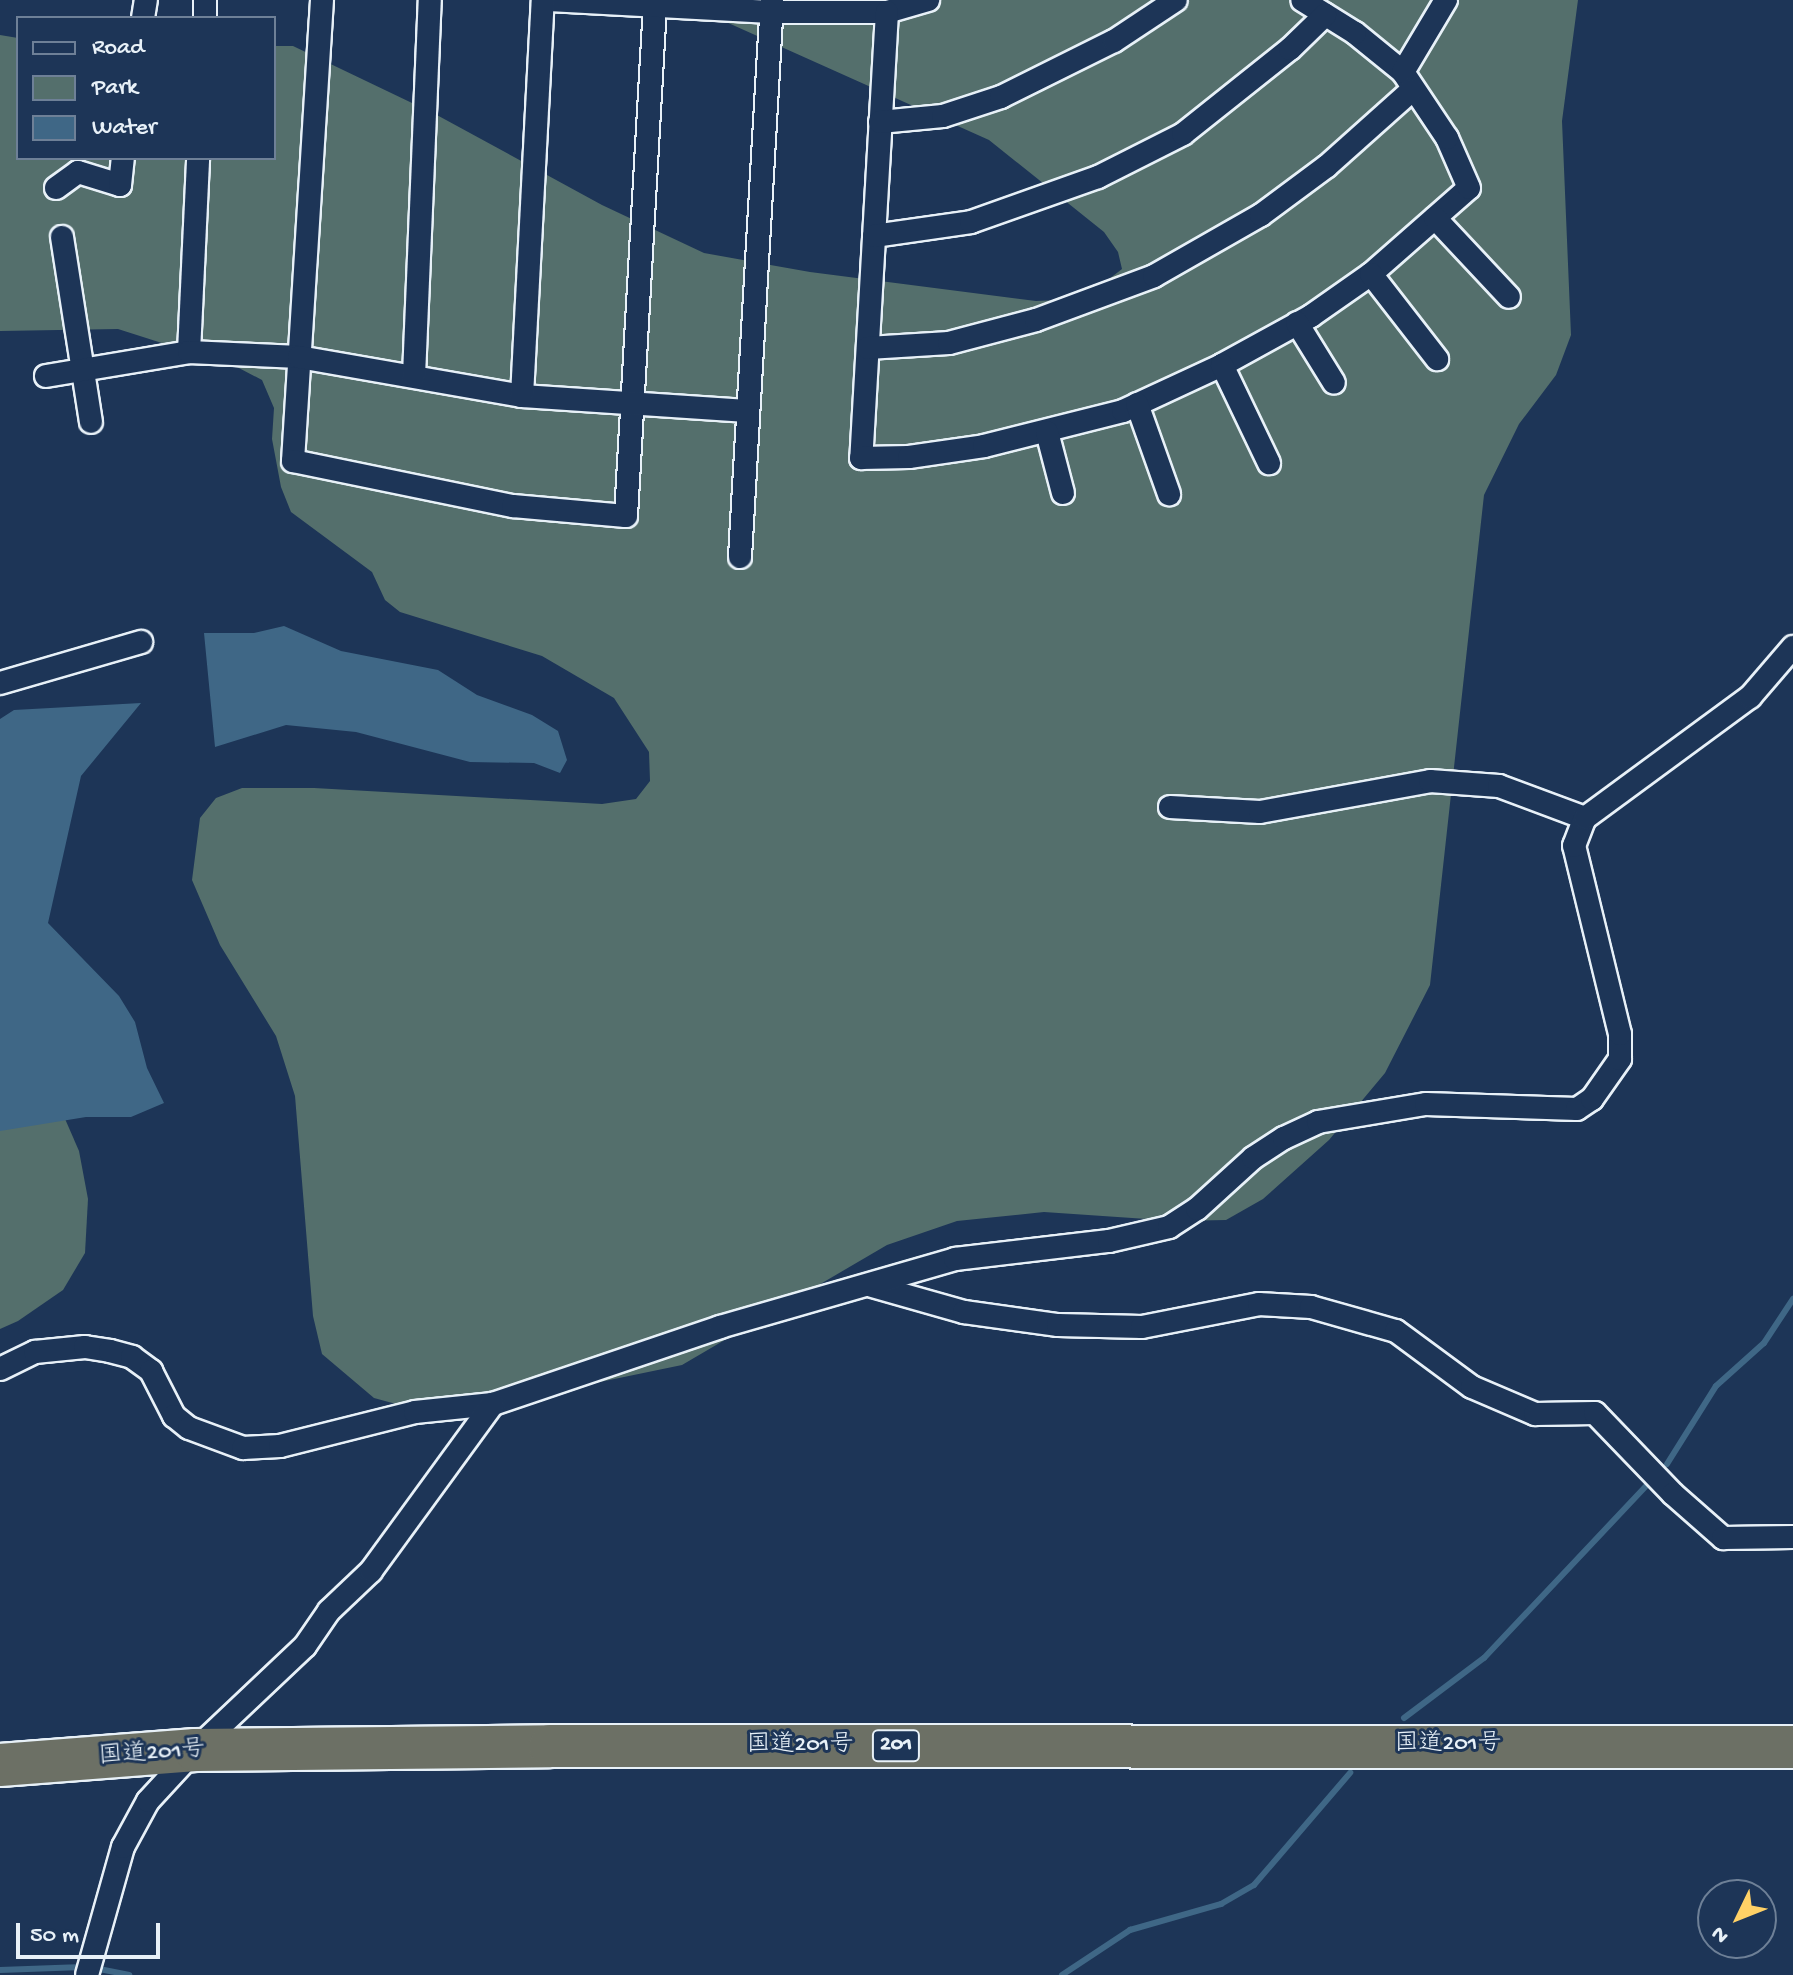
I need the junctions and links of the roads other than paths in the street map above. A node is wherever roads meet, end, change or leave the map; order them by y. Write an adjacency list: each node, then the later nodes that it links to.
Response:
1 (322, 0): 26 (street)
2 (430, 0): 31 (street)
3 (543, 0): 33 (street)
4 (549, 0): 9 (street)
5 (928, 0): 11 (street)
6 (1176, 0): 14 (street)
7 (1302, 0): 12 (street)
8 (1446, 0): 13 (street)
9 (655, 6): 10 (street); 34 (street)
10 (772, 6): 11 (street); 36 (street)
11 (887, 12): 14 (street)
12 (1325, 15): 13 (street); 19 (street)
13 (1408, 81): 18 (street); 24 (street)
14 (880, 122): 19 (street)
15 (123, 160): 17 (street)
16 (198, 160): 25 (street)
17 (56, 188)
18 (1435, 218): 21 (street); 22 (street)
19 (874, 236): 24 (street)
20 (62, 237): 29 (street)
21 (1371, 274): 23 (street); 27 (street)
22 (1509, 297)
23 (1297, 323): 28 (street); 32 (street)
24 (868, 348): 38 (street)
25 (189, 352): 26 (street); 29 (street)
26 (299, 357): 31 (street); 34 (street)
27 (1437, 359)
28 (1222, 365): 35 (street); 39 (street)
29 (82, 370): 30 (street); 37 (street)
30 (46, 376)
31 (414, 376): 33 (street)
32 (1334, 383)
33 (522, 396): 34 (street)
34 (634, 402): 36 (street)
35 (1137, 404): 38 (street); 41 (street)
36 (748, 411): 42 (street)
37 (91, 422)
38 (1047, 432): 40 (street)
39 (1269, 463)
40 (1063, 493)
41 (1169, 494)
42 (740, 557)
43 (141, 642): 45 (street)
44 (1793, 647): 47 (street)
45 (0, 683)
46 (1170, 807): 47 (street)
47 (1585, 818): 48 (street)
48 (870, 1286): 50 (street); 51 (street)
49 (0, 1369): 50 (street)
50 (493, 1404): 53 (street)
51 (1793, 1537)
52 (1793, 1747): 53 (highway, 国道201号 / 201)
53 (195, 1750): 54 (highway, 国道201号 / 201); 55 (street)
54 (0, 1765)
55 (90, 1965)

